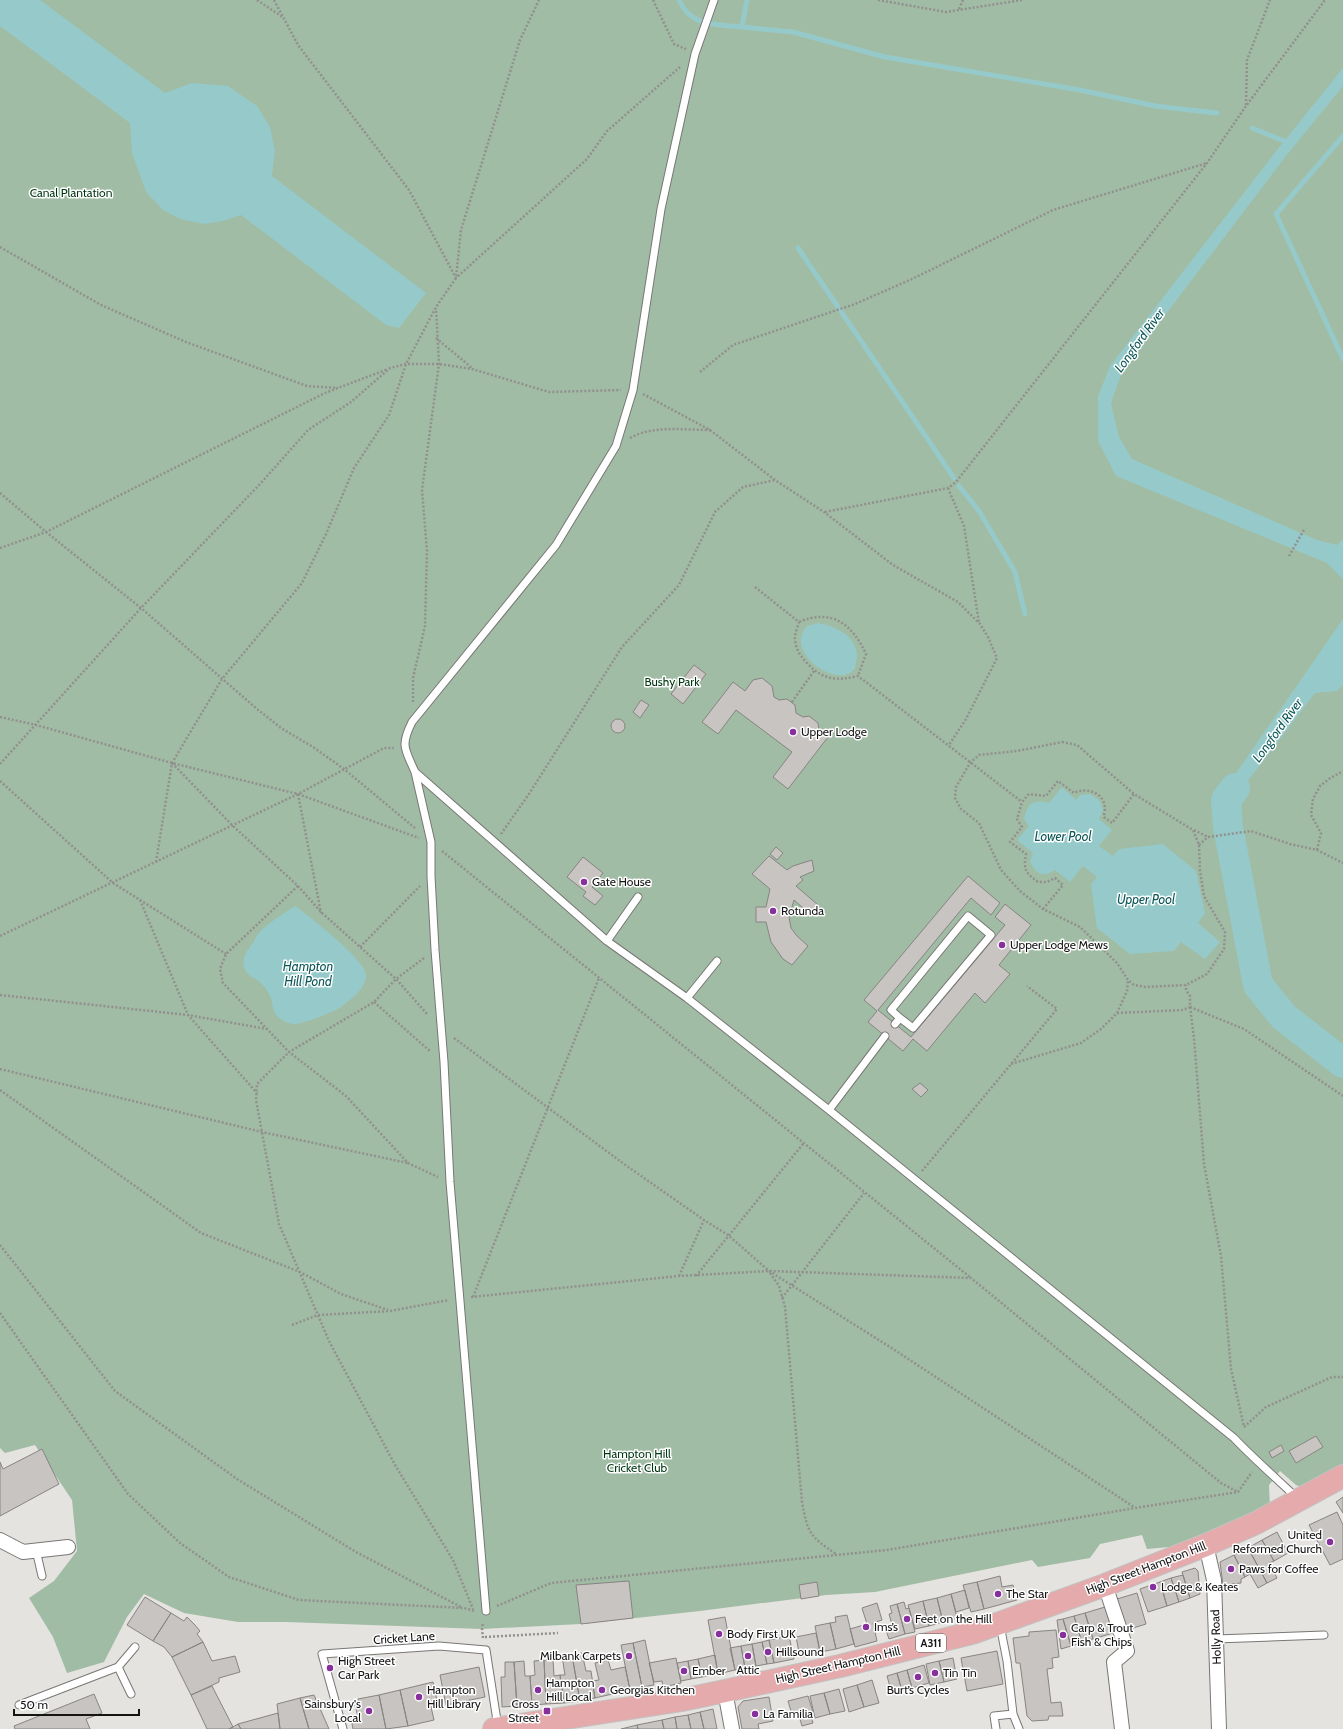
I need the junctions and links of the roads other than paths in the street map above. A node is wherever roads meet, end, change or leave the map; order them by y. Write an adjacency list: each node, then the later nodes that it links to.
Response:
1 (714, 0): 2 (lane)
2 (415, 772): 4 (lane); 19 (lane)
3 (638, 897): 4 (lane)
4 (607, 941): 6 (lane)
5 (717, 961): 6 (lane)
6 (687, 998): 10 (lane)
7 (900, 1018): 7 (lane); 8 (lane)
8 (895, 1024)
9 (885, 1036): 10 (lane)
10 (829, 1110): 12 (lane)
11 (1343, 1476): 12 (main road, High Street Hampton Hill / A311)
12 (1298, 1500): 14 (main road, High Street Hampton Hill / A311)
13 (0, 1540): 16 (street)
14 (1206, 1545): 18 (main road, High Street Hampton Hill / A311); 22 (street, Holly Road)
15 (68, 1547): 16 (street)
16 (36, 1550): 17 (lane)
17 (42, 1576)
18 (1105, 1585): 20 (main road, High Street Hampton Hill / A311); 34 (street)
19 (486, 1611)
20 (999, 1623): 25 (main road, High Street Hampton Hill / A311); 28 (lane)
21 (1324, 1635): 22 (lane)
22 (1216, 1639): 35 (street, Holly Road)
23 (136, 1647): 24 (lane)
24 (118, 1667): 26 (lane); 27 (lane)
25 (725, 1691): 30 (main road, High Street Hampton Hill / A311); 31 (street)
26 (131, 1694)
27 (19, 1705)
28 (1013, 1714): 32 (lane); 33 (lane)
29 (343, 1729): 30 (lane, Cricket Lane)
30 (496, 1729)
31 (732, 1729)
32 (996, 1729)
33 (1019, 1729)
34 (1122, 1729)
35 (1219, 1729)

